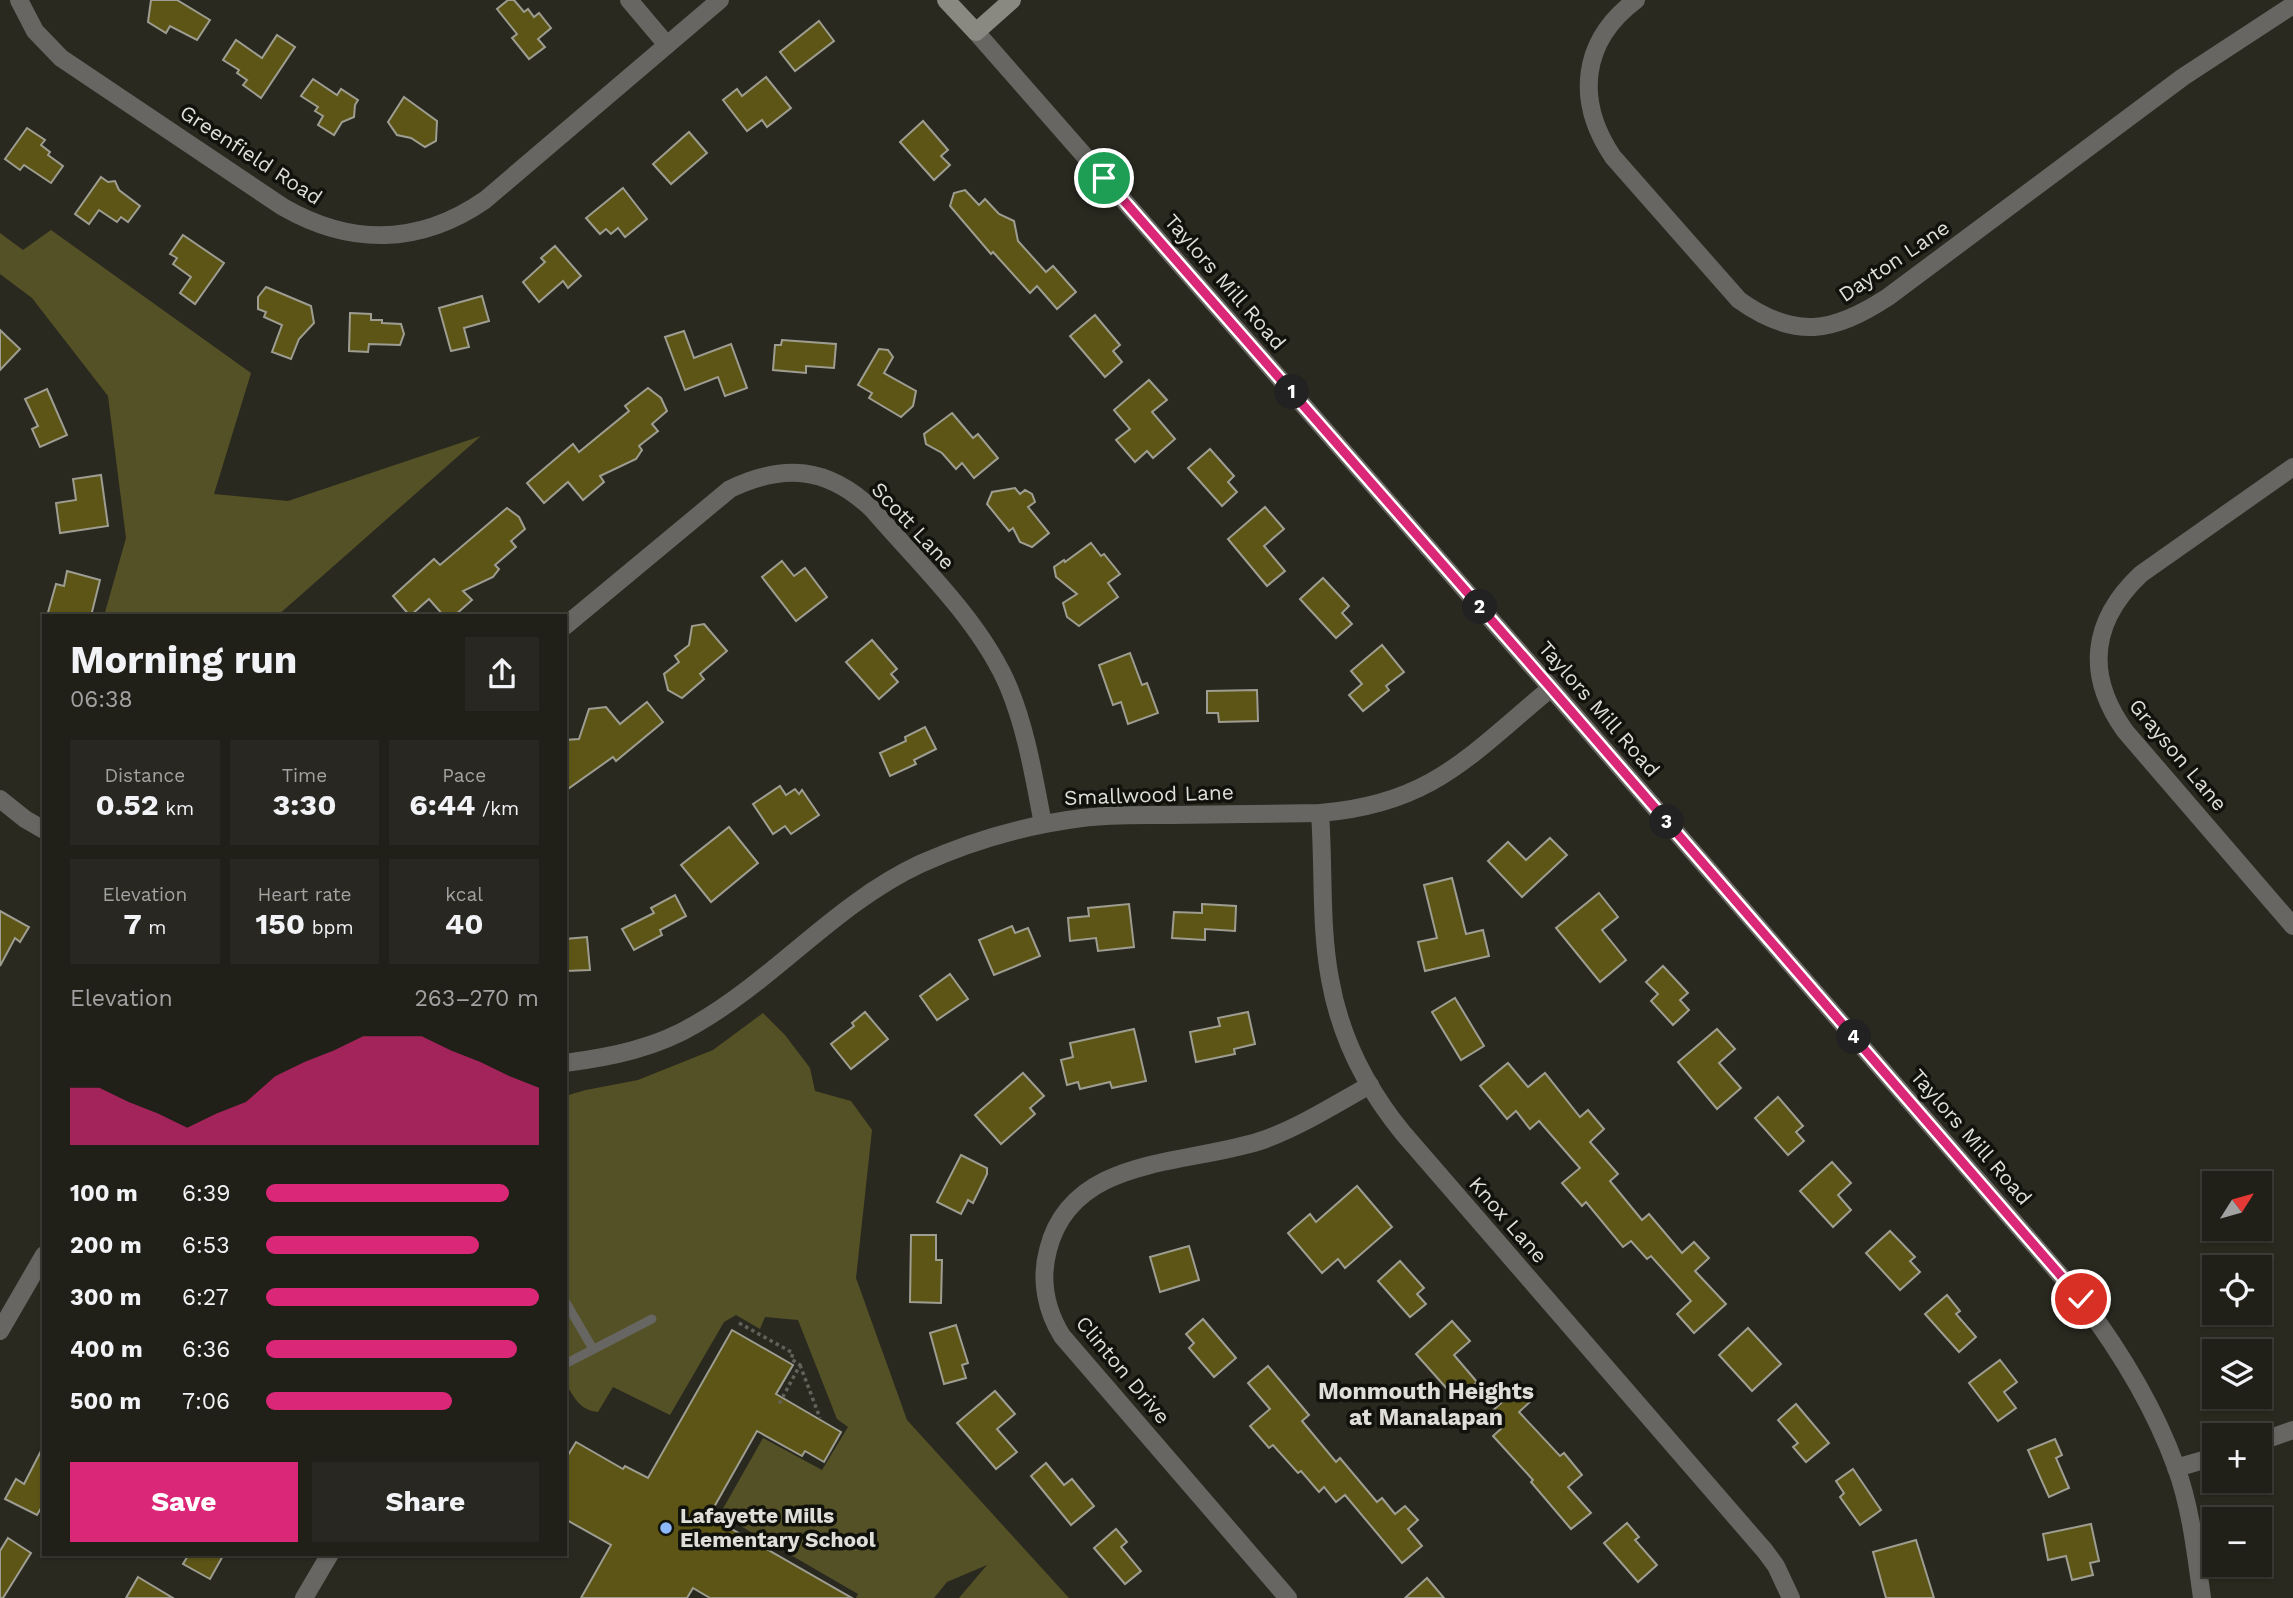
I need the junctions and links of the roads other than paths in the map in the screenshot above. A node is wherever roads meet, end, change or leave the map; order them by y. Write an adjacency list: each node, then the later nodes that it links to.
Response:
1 (19, 0): 9 (street, Greenfield Road)
2 (629, 0): 9 (street)
3 (720, 0): 9 (street, Greenfield Road)
4 (946, 0): 8 (street, Taylors Mill Road)
5 (1012, 0): 8 (street)
6 (1636, 0): 7 (street, Dayton Lane)
7 (2293, 5)
8 (976, 32): 12 (street, Taylors Mill Road)
9 (667, 45)
10 (2293, 467): 17 (street, Grayson Lane)
11 (567, 624): 15 (street, Scott Lane)
12 (1551, 688): 14 (street, Smallwood Lane); 29 (street, Taylors Mill Road)
13 (0, 799): 16 (street)
14 (1320, 813): 15 (street, Smallwood Lane); 19 (street, Knox Lane)
15 (1043, 824): 18 (street, Smallwood Lane)
16 (42, 829)
17 (2293, 926)
18 (567, 1063)
19 (1370, 1085): 32 (street, Clinton Drive); 33 (street, Knox Lane)
20 (42, 1258): 23 (street)
21 (567, 1304): 24 (lane)
22 (652, 1319): 24 (lane)
23 (0, 1331)
24 (593, 1349): 25 (lane)
25 (567, 1363)
26 (2293, 1430): 27 (street)
27 (2272, 1437)
28 (2202, 1460): 29 (street)
29 (2176, 1468): 34 (street, Taylors Mill Road)
30 (329, 1556): 31 (street)
31 (304, 1598)
32 (1288, 1598)
33 (1791, 1598)
34 (2202, 1598)

